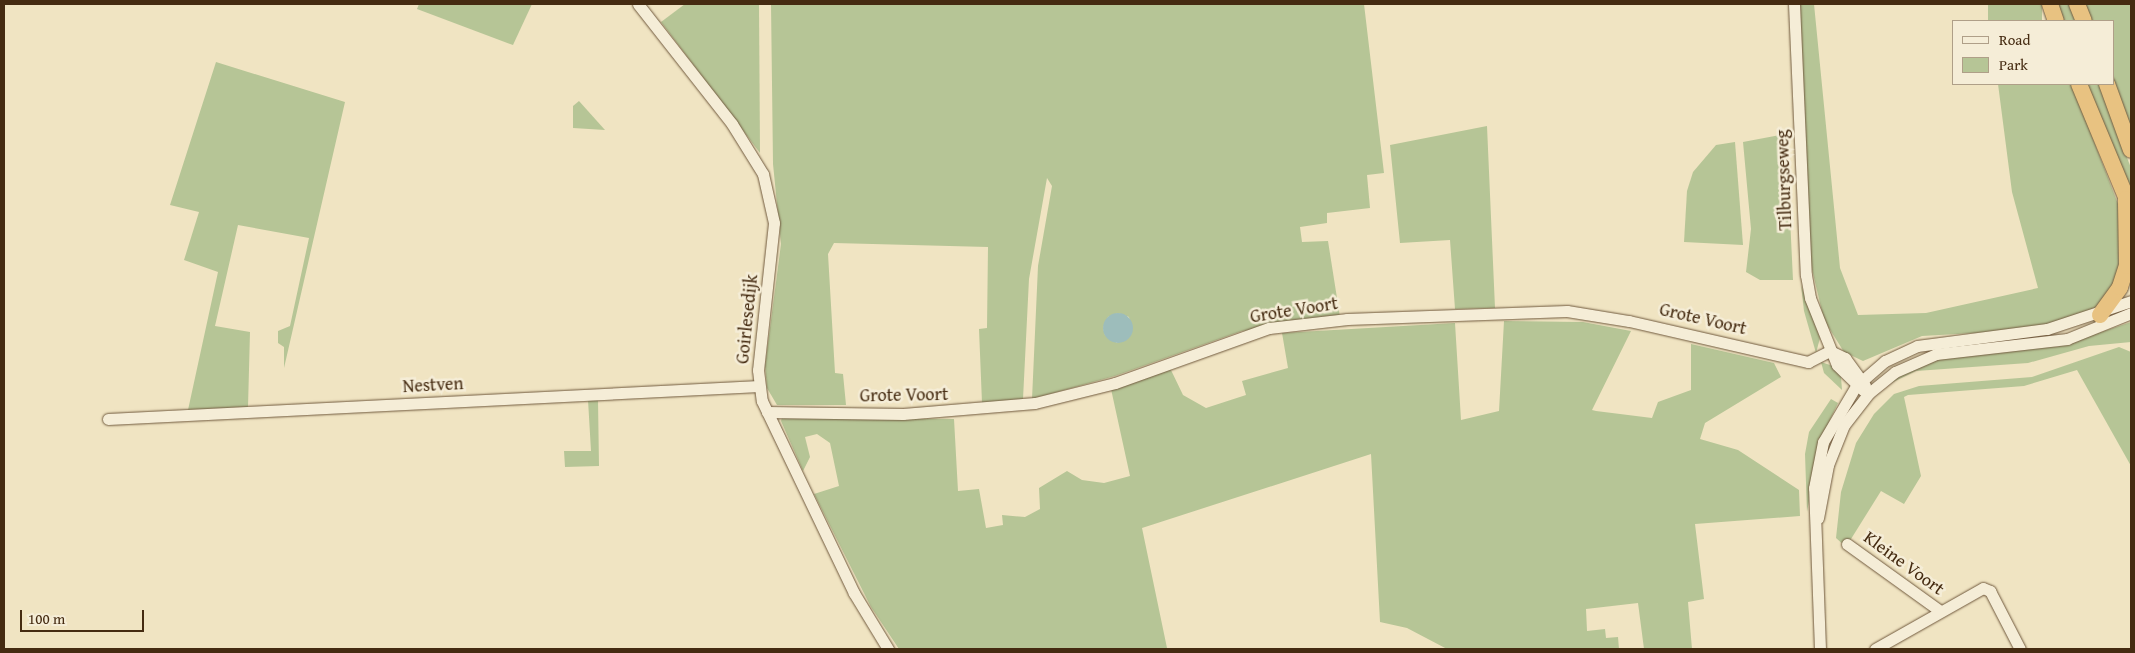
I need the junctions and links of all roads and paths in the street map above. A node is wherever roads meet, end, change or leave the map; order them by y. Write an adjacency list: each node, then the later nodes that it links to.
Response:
1 (638, 4): 17 (street, Goirlesedijk)
2 (1794, 4): 15 (street, Tilburgseweg)
3 (2050, 4): 5 (highway)
4 (2077, 4): 6 (highway)
5 (2056, 20)
6 (2084, 20)
7 (2079, 85): 10 (highway)
8 (2107, 85): 9 (highway)
9 (2131, 150)
10 (2129, 204): 13 (highway)
11 (2131, 301): 13 (street)
12 (2131, 313): 13 (street)
13 (2107, 319): 14 (street); 16 (street); 18 (street)
14 (2131, 319)
15 (1830, 351): 16 (street); 19 (street, Grote Voort)
16 (1859, 383): 18 (street); 21 (street)
17 (759, 386): 19 (street, Goirlesedijk); 20 (street, Nestven)
18 (1868, 393): 21 (street)
19 (767, 412): 24 (street, Goirlesedijk)
20 (108, 419)
21 (1815, 534): 25 (street)
22 (1848, 544): 23 (street, Kleine Voort)
23 (1939, 610): 26 (street, Kleine Voort); 27 (street, Kleine Voort)
24 (888, 649)
25 (1820, 649)
26 (1875, 649)
27 (2020, 649)

